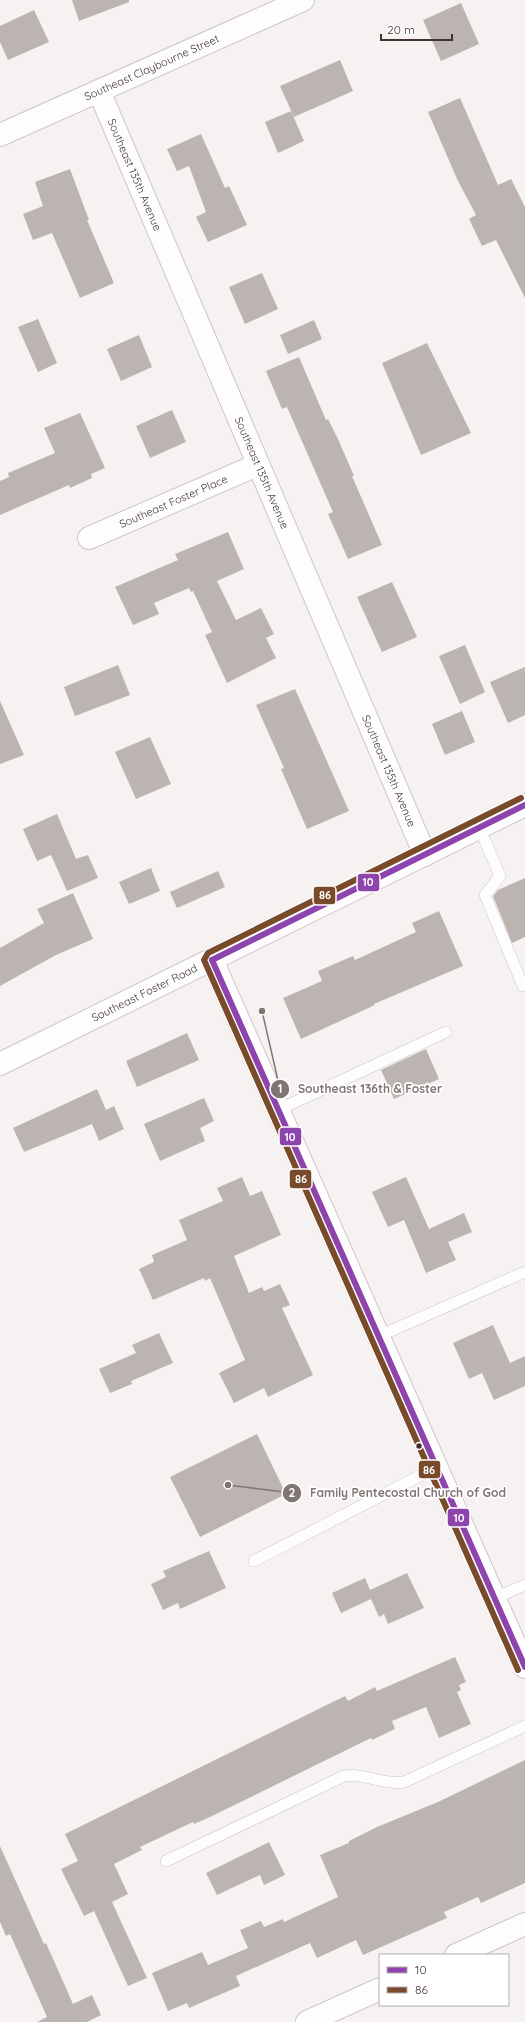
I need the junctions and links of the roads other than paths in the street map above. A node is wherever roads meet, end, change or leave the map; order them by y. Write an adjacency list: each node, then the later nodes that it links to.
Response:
1 (303, 0): 2 (street, Southeast Claybourne Street)
2 (99, 92): 3 (street, Southeast Claybourne Street); 4 (street, Southeast 135th Avenue)
3 (0, 135)
4 (257, 464): 5 (street, Southeast Foster Place); 8 (street, Southeast 135th Avenue)
5 (89, 538)
6 (525, 805): 7 (street, Southeast Foster Road)
7 (480, 829): 8 (street, Southeast Foster Road); 10 (lane)
8 (425, 855): 9 (street, Southeast Foster Road)
9 (212, 960): 12 (street, Southeast Foster Road); 13 (street)
10 (523, 986)
11 (446, 1032): 13 (lane)
12 (0, 1064)
13 (278, 1110): 15 (street)
14 (525, 1272): 15 (lane)
15 (379, 1336): 16 (street)
16 (437, 1467): 17 (lane); 19 (street)
17 (254, 1561)
18 (525, 1585): 19 (lane)
19 (495, 1598): 20 (street)
20 (525, 1667)
21 (525, 1726): 22 (lane)
22 (166, 1861)
23 (525, 1924): 24 (street)
24 (458, 1954)
25 (379, 1989): 26 (street)
26 (307, 2022)

